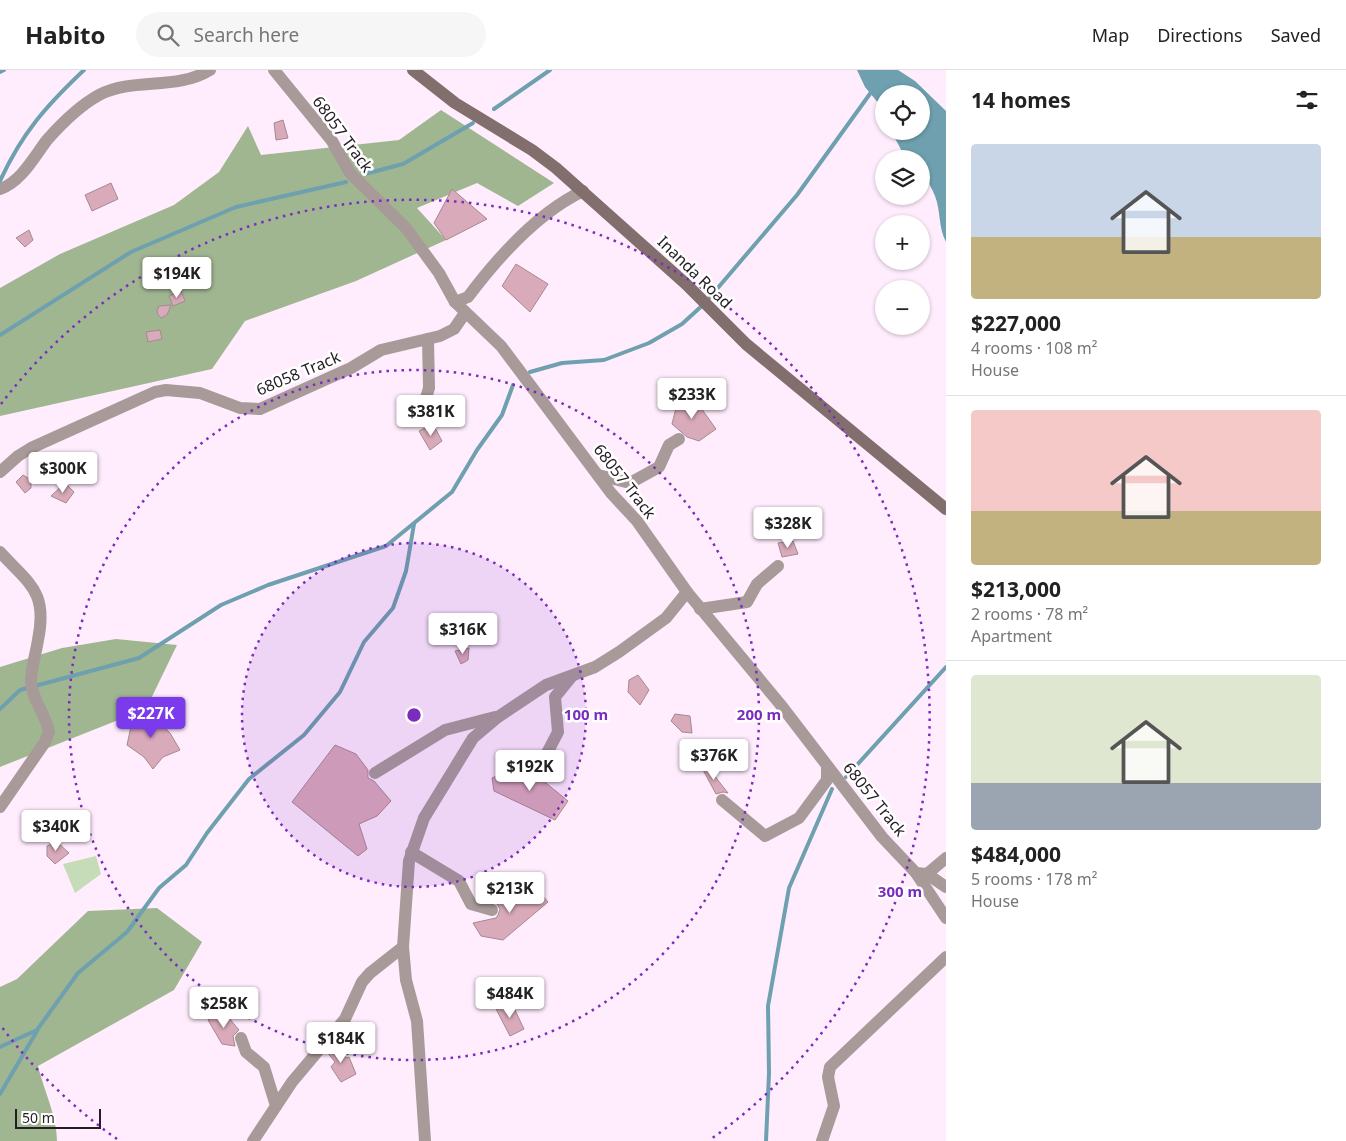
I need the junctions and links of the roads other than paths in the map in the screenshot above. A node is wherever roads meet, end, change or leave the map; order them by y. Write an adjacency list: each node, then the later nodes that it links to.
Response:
1 (210, 70): 4 (street)
2 (274, 70): 6 (street, 68057 Track)
3 (413, 70): 5 (street, Inanda Road)
4 (0, 189)
5 (583, 191): 6 (street); 13 (street, Inanda Road)
6 (455, 302): 7 (street, 68057 Track)
7 (465, 312): 8 (street, 68058 Track); 12 (street, 68057 Track)
8 (428, 339): 9 (street); 11 (street, 68058 Track)
9 (422, 411)
10 (679, 439): 12 (street)
11 (0, 472)
12 (598, 475): 16 (street, 68057 Track)
13 (946, 509)
14 (0, 552): 24 (street)
15 (778, 566): 17 (street)
16 (687, 592): 17 (street, 68057 Track); 18 (street)
17 (700, 608): 21 (street, 68057 Track)
18 (572, 676): 19 (street); 20 (street)
19 (498, 717): 22 (street); 25 (street)
20 (545, 757)
21 (828, 767): 23 (street); 27 (street, 68057 Track)
22 (375, 773)
23 (722, 800)
24 (0, 807)
25 (411, 852): 29 (street); 31 (street)
26 (946, 858): 27 (street)
27 (922, 874): 28 (street); 30 (street, 68057 Track)
28 (946, 887)
29 (492, 910)
30 (946, 918)
31 (403, 947): 34 (street); 36 (street)
32 (946, 957): 37 (street)
33 (241, 1038): 34 (street)
34 (276, 1106): 35 (street)
35 (253, 1141)
36 (425, 1141)
37 (822, 1141)

